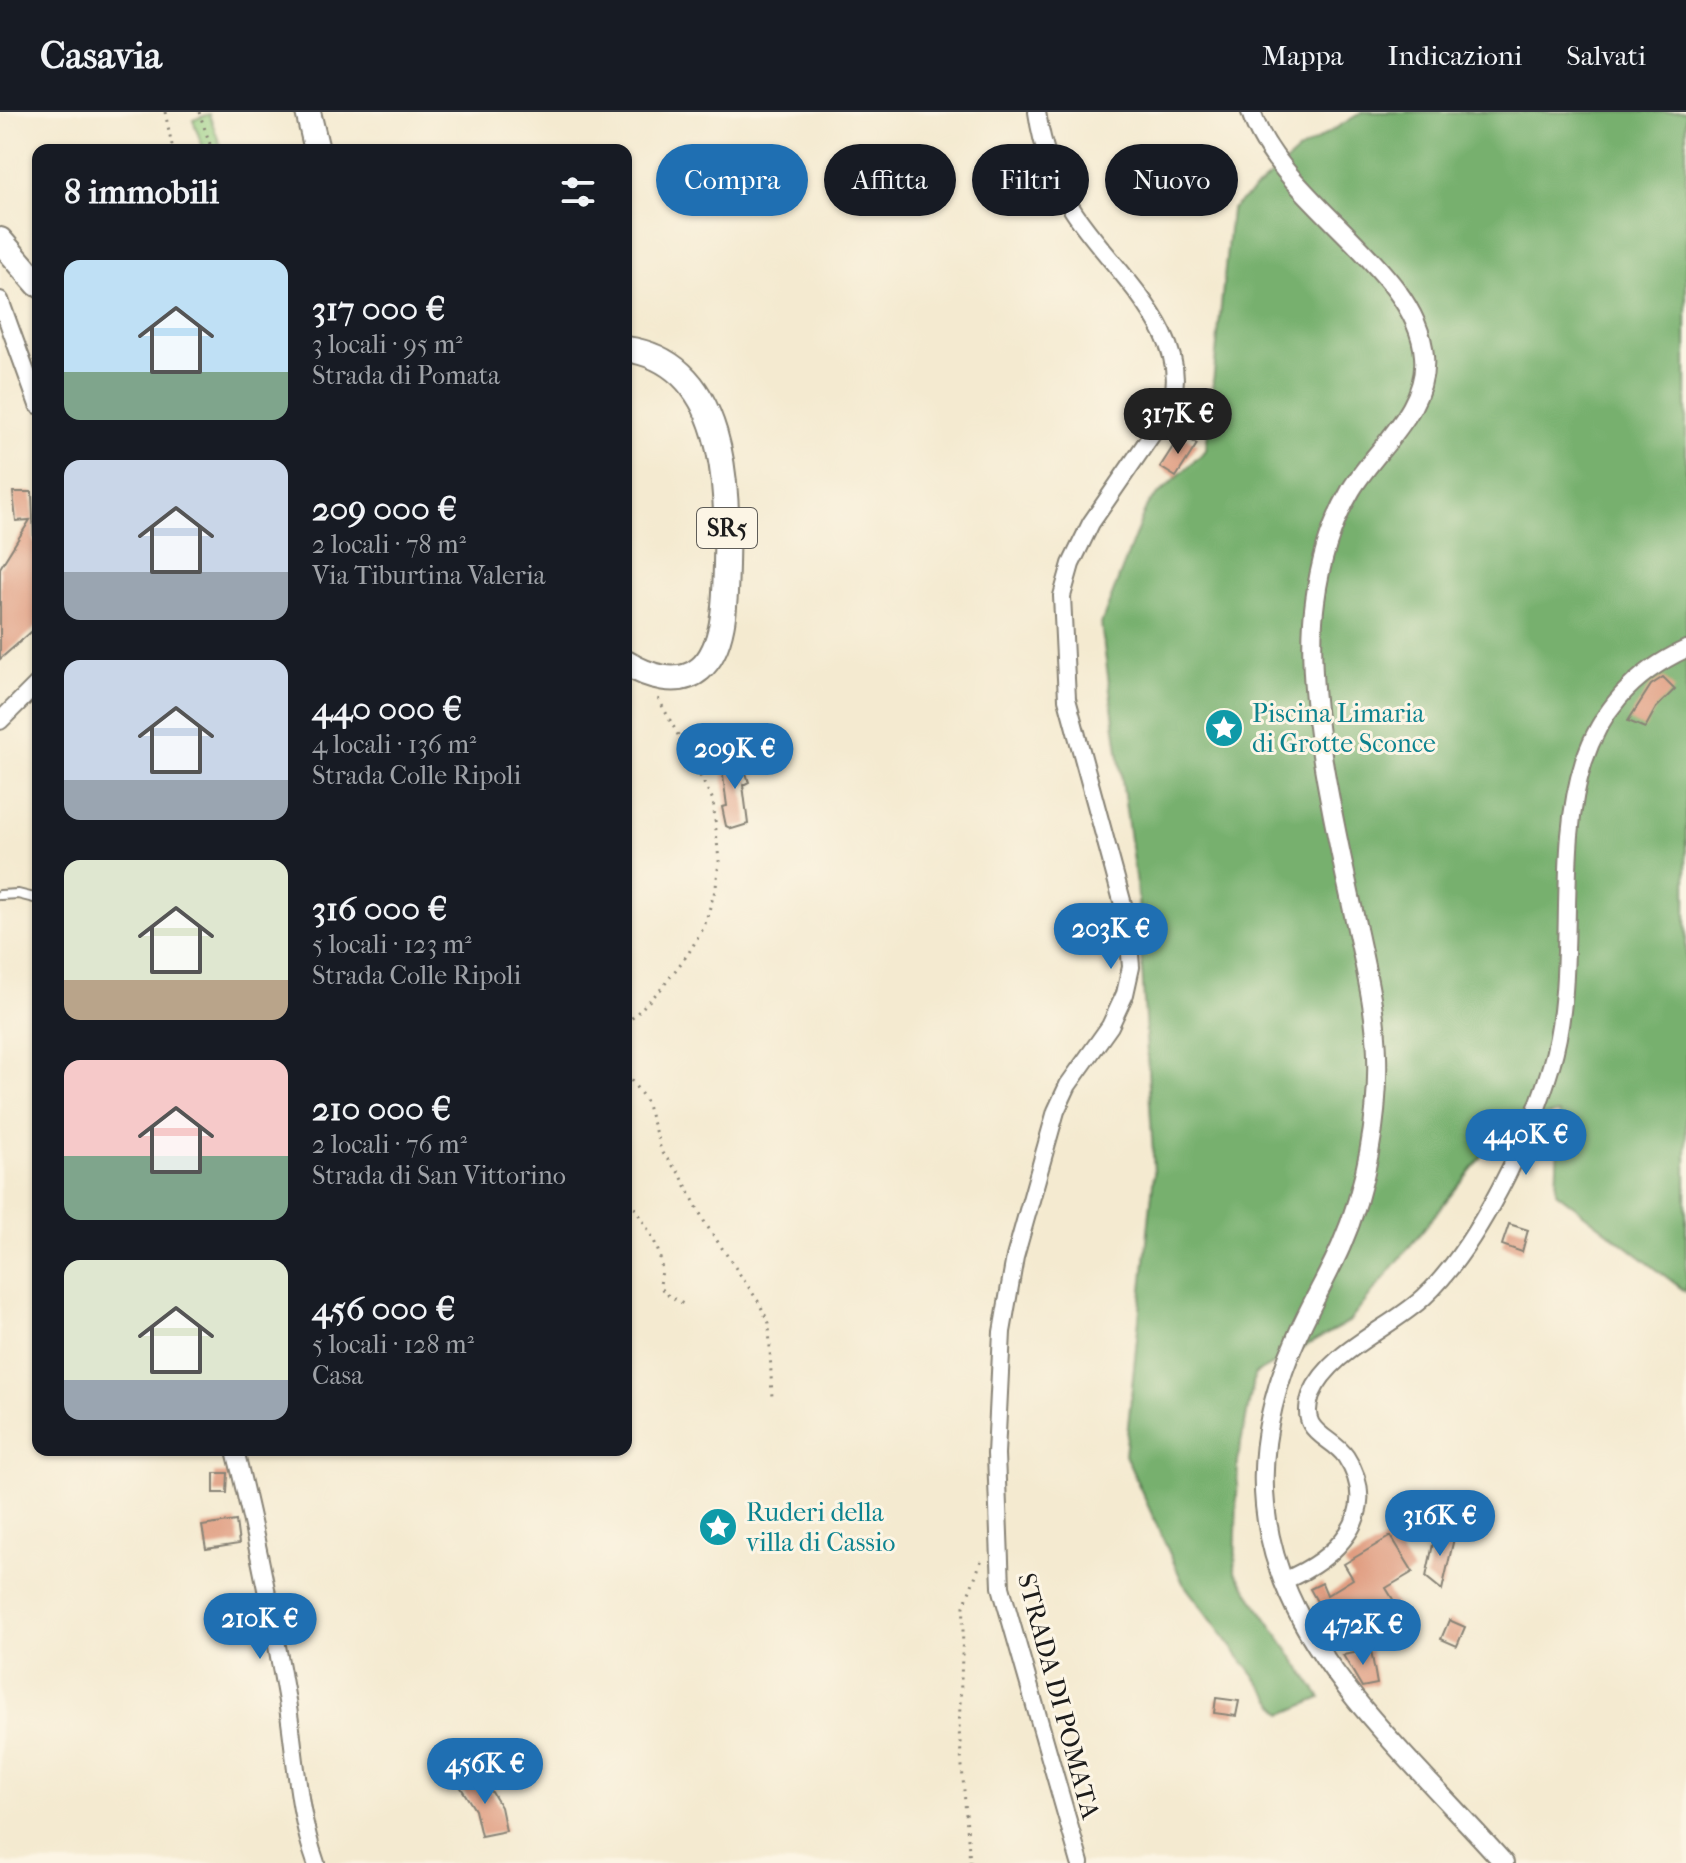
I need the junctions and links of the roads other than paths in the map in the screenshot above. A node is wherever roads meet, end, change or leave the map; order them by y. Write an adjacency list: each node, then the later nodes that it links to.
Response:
1 (308, 112): 4 (main road)
2 (1037, 112): 19 (street, STRADA DI POMATA)
3 (1251, 112): 17 (street)
4 (316, 144)
5 (0, 240): 6 (main road)
6 (32, 277)
7 (0, 300): 9 (street)
8 (632, 351): 11 (main road, SR5)
9 (32, 388)
10 (1686, 649): 17 (street)
11 (632, 666)
12 (32, 689): 13 (street)
13 (0, 721)
14 (0, 895): 15 (lane)
15 (32, 898)
16 (236, 1456): 18 (street)
17 (1283, 1581): 20 (street)
18 (316, 1863)
19 (1080, 1863)
20 (1504, 1863)

